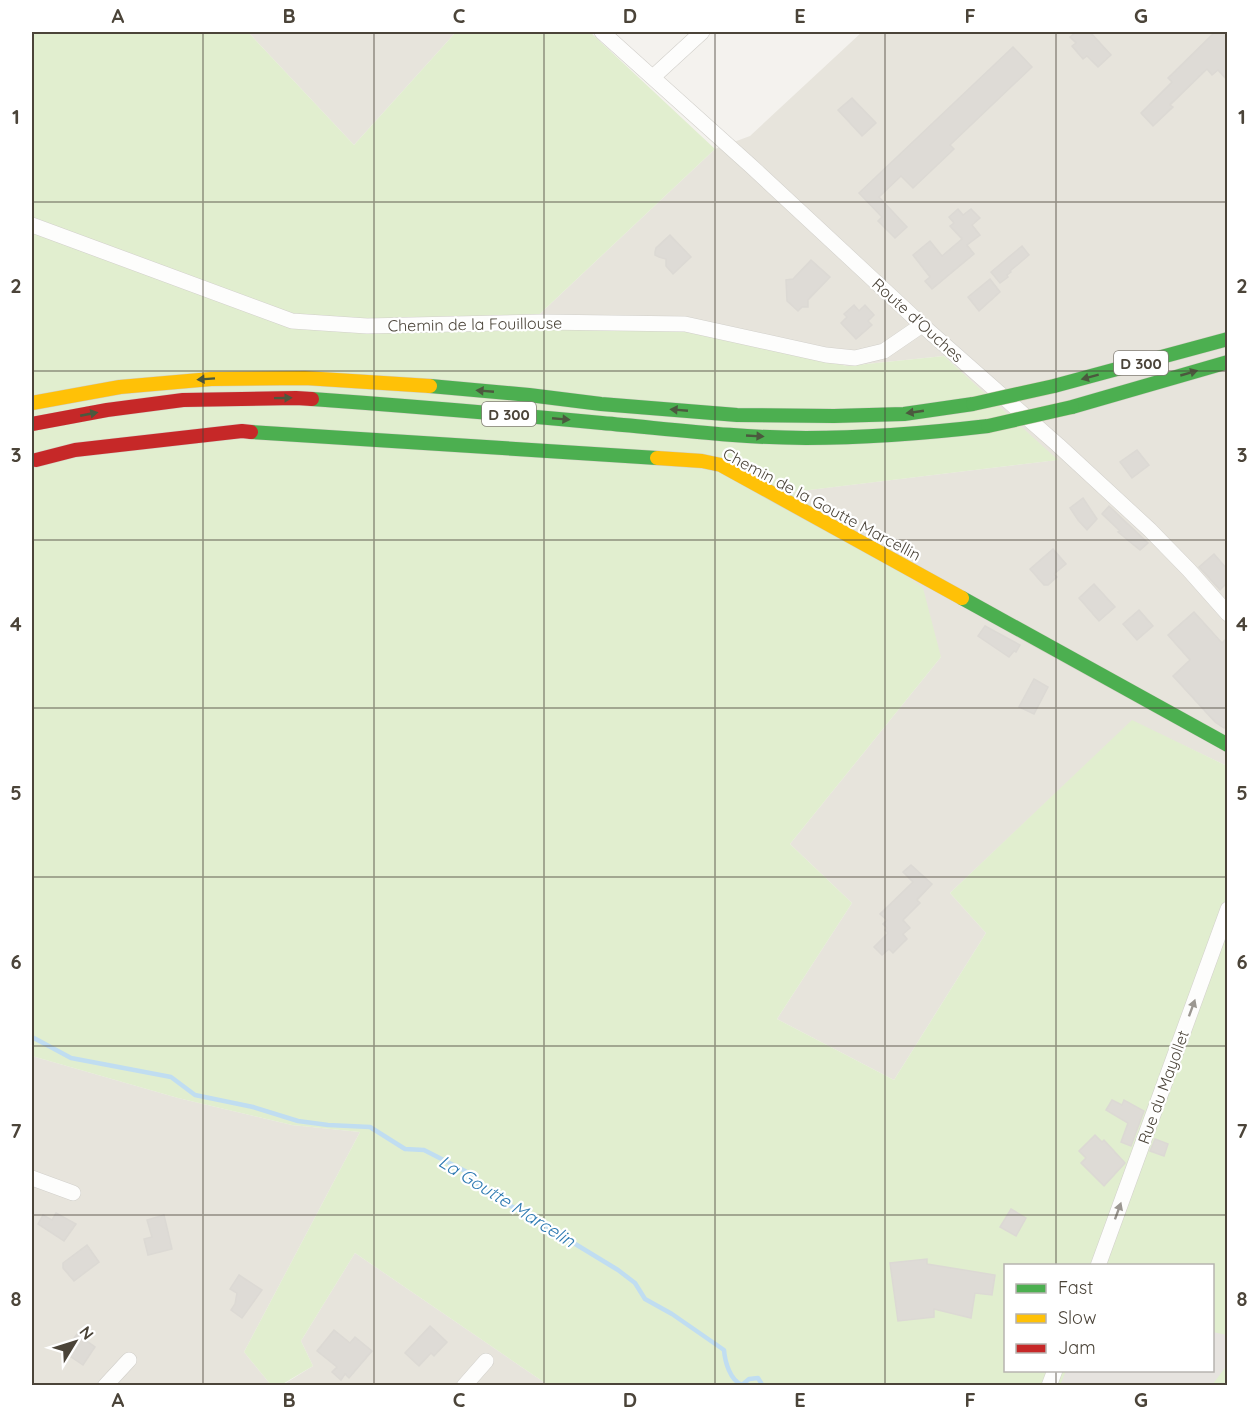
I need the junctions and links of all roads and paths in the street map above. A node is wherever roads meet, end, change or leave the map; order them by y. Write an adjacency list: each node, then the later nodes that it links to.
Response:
1 (602, 32): 3 (street, Route d'Ouches)
2 (702, 32): 3 (street)
3 (653, 77): 5 (street, Route d'Ouches)
4 (32, 225): 5 (street, Chemin de la Fouillouse)
5 (922, 325): 11 (street, Route d'Ouches)
6 (1227, 339): 8 (main road, D 300, one-way to 8, bridge)
7 (1227, 362): 9 (main road, D 300, one-way to 7, bridge)
8 (32, 403)
9 (32, 424)
10 (36, 459): 12 (main road, Chemin de la Goutte Marcellin)
11 (1227, 614)
12 (1227, 746)
13 (1227, 909): 16 (street, Rue du Mayollet, one-way to 13)
14 (32, 1178): 15 (street)
15 (73, 1193)
16 (1099, 1264)
17 (129, 1360): 20 (street)
18 (486, 1361): 21 (street)
19 (1055, 1372): 22 (street)
20 (105, 1386)
21 (464, 1386)
22 (1049, 1386)

